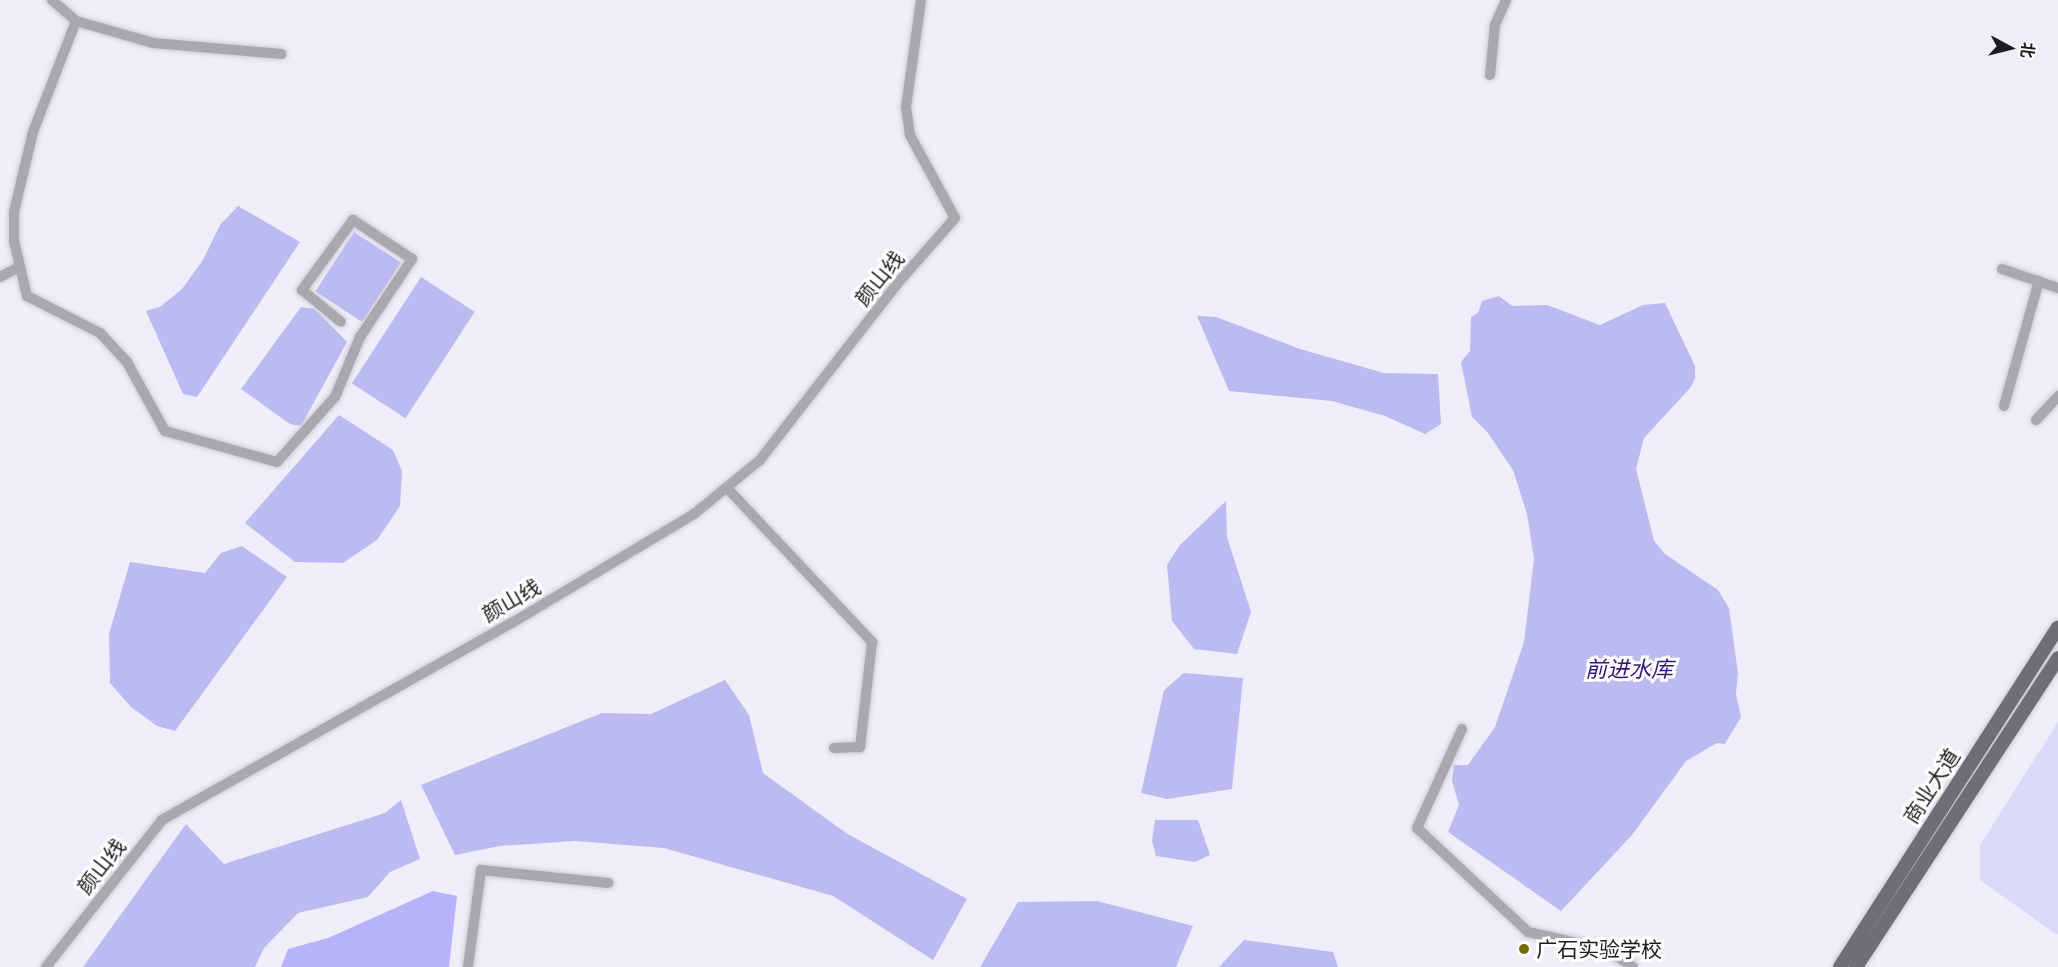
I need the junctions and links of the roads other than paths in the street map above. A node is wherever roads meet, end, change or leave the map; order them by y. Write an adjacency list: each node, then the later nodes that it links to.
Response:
1 (52, 0): 4 (street)
2 (921, 0): 16 (street, 颜山线)
3 (1506, 0): 6 (street)
4 (76, 21): 5 (street); 7 (street)
5 (282, 54)
6 (1490, 75)
7 (19, 267): 9 (street); 12 (street)
8 (2002, 269): 10 (street)
9 (0, 277)
10 (2039, 281): 11 (street); 14 (street)
11 (2058, 288)
12 (341, 322)
13 (2058, 396): 15 (street)
14 (2004, 406)
15 (2036, 420)
16 (727, 488): 20 (street); 22 (street, 颜山线)
17 (2058, 628): 25 (main road, 商业大道)
18 (2058, 658): 26 (main road, 商业大道)
19 (1462, 729): 24 (street)
20 (834, 748)
21 (608, 883): 23 (street)
22 (46, 967)
23 (468, 967)
24 (1633, 967)
25 (1839, 967)
26 (1856, 967)

